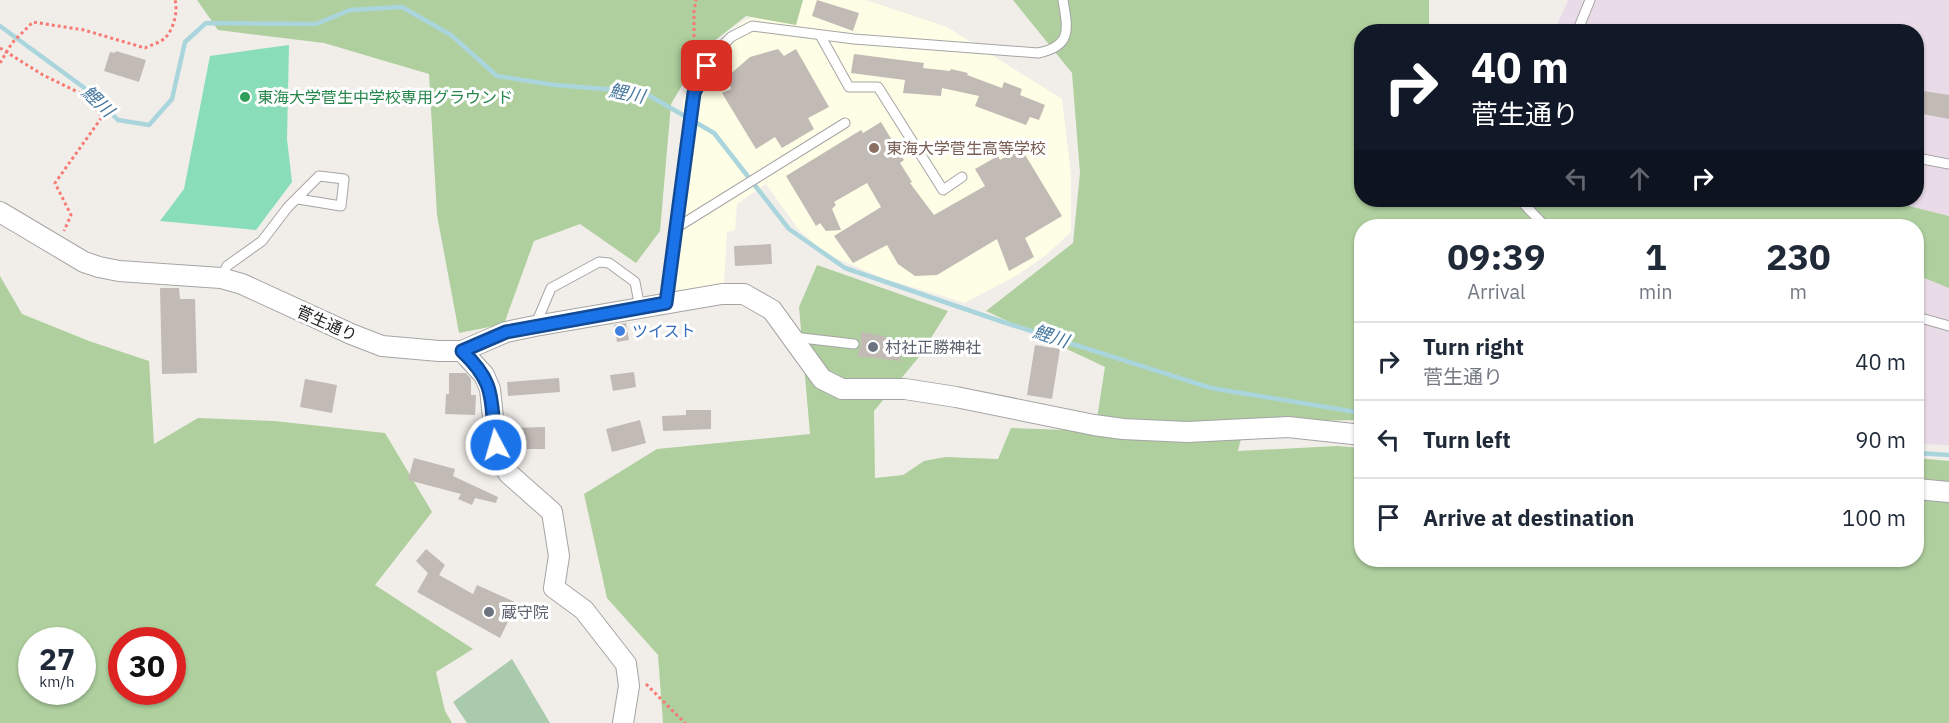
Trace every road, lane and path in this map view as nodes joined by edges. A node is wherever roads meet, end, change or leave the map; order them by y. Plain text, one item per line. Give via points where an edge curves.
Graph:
1 (175, 0) edge
2 (696, 0) edge
3 (1063, 0) edge
4 (1590, 0) edge
5 (1580, 24) edge
6 (820, 35) junction
7 (0, 48) edge
8 (6, 53) junction
9 (0, 63) edge
10 (694, 97) junction
11 (845, 123) dead end
12 (1924, 159) edge
13 (1949, 164) edge
14 (962, 177) dead end
15 (298, 200) junction
16 (1527, 207) edge
17 (0, 212) edge
18 (1538, 219) edge
19 (676, 228) junction
20 (57, 246) junction
21 (221, 278) junction
22 (666, 303) junction
23 (640, 308) junction
24 (1924, 319) edge
25 (535, 326) junction
26 (1949, 326) edge
27 (791, 337) junction
28 (854, 344) dead end
29 (462, 351) junction
30 (1354, 434) edge
31 (1924, 490) edge
32 (1949, 492) edge
33 (626, 664) junction
34 (623, 723) edge
35 (685, 723) edge

1 - 8 path via 173,25 166,38 145,48 84,30 33,22
2 - 10 path
3 - 6 lane via 1065,37 1055,49 1038,52
4 - 5 lane
6 - 10 lane via 752,26 731,37 718,50
6 - 14 lane via 849,87 878,87 942,190
7 - 8 path
8 - 9 path
8 - 20 path via 86,96 102,117 55,183 71,215
10 - 19 lane
11 - 19 lane
12 - 13 lane
15 - 15 lane via 319,176 344,179 341,206
15 - 21 lane via 261,241 227,266
16 - 18 lane
17 - 20 street, 菅生通り
19 - 22 lane
20 - 21 street, 菅生通り via 84,262 118,271
21 - 29 street, 菅生通り via 382,346
22 - 23 street, 菅生通り
22 - 27 street, 菅生通り via 744,294 772,310
23 - 25 street, 菅生通り
23 - 25 lane via 635,282 609,264 599,262 551,288
24 - 26 lane
25 - 29 street, 菅生通り via 506,332
27 - 28 lane
27 - 30 street, 菅生通り via 822,379 842,389 905,389 1123,429 1187,432 1288,427
29 - 33 street via 484,375 490,389 502,465 552,512 559,556 554,588 584,610
31 - 32 street
33 - 34 street via 629,686
33 - 35 path

